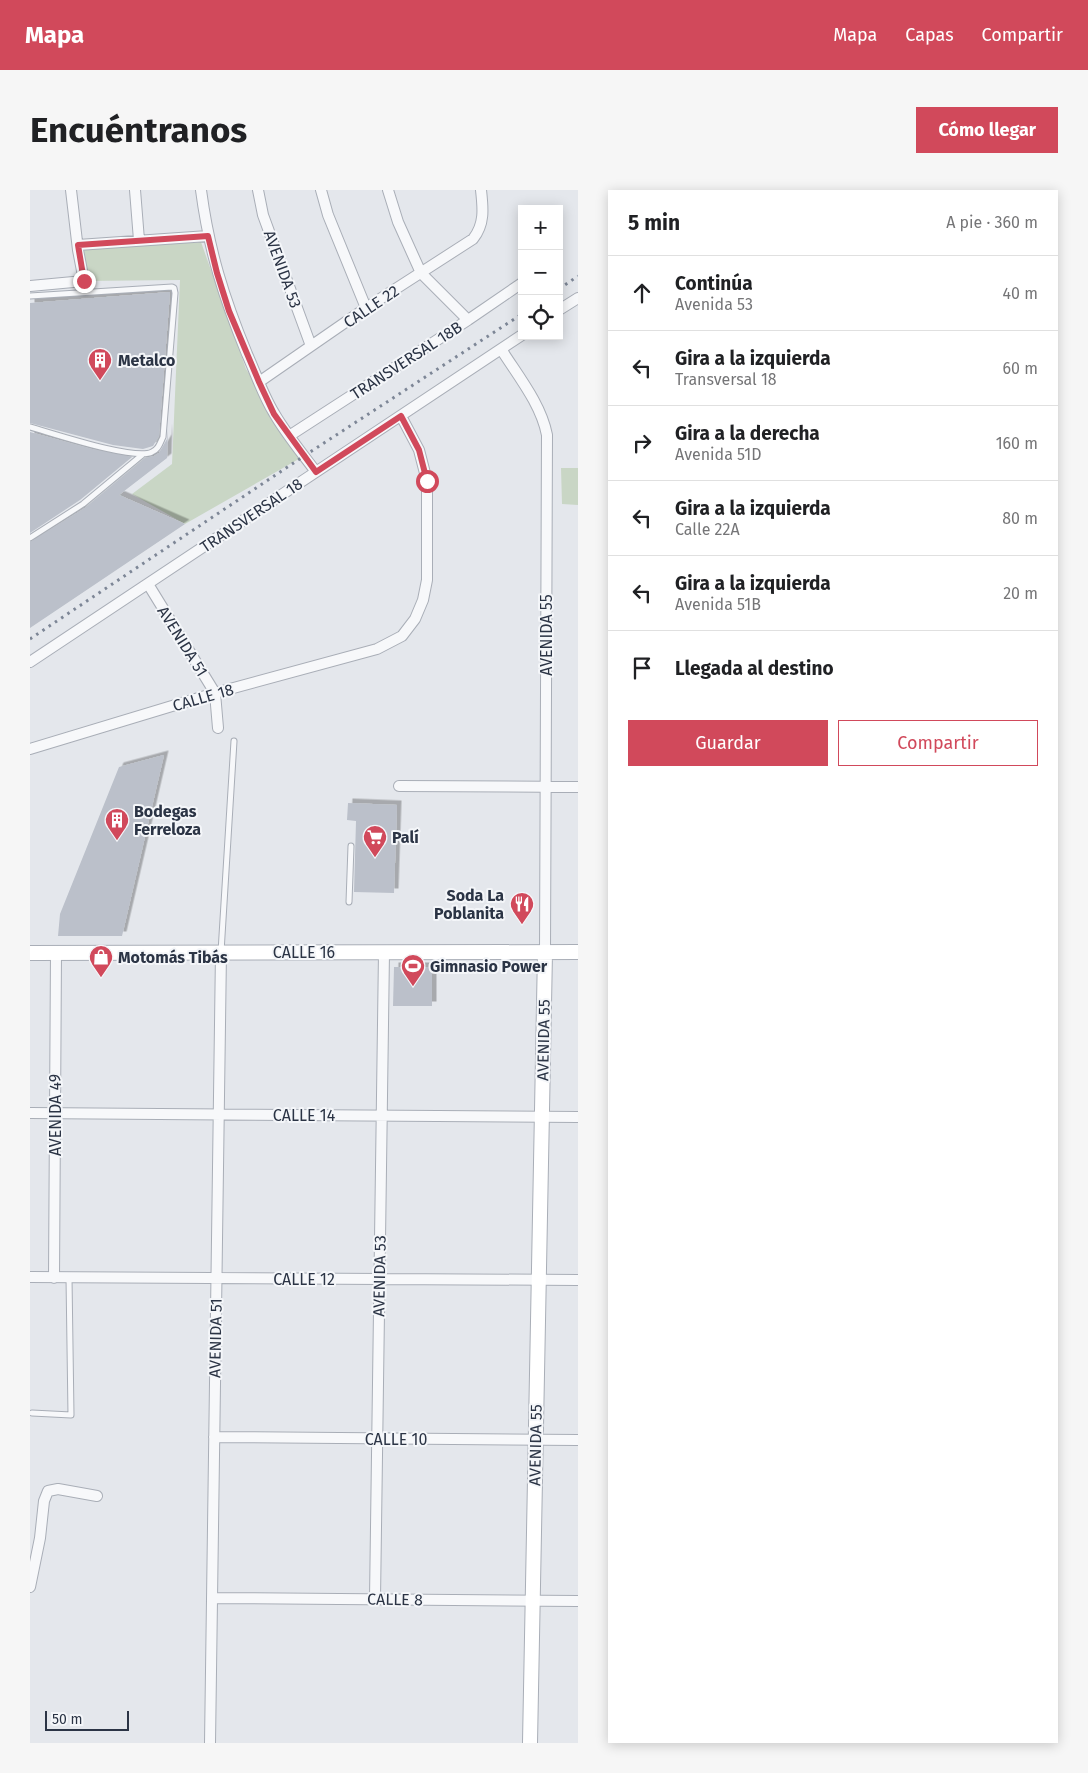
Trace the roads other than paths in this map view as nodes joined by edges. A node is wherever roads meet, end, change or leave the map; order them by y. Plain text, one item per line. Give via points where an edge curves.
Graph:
1 (72, 190) edge
2 (135, 190) edge
3 (201, 190) edge
4 (258, 190) edge
5 (321, 190) edge
6 (388, 190) edge
7 (480, 190) edge
8 (208, 236) junction
9 (139, 240) junction
10 (78, 245) junction
11 (421, 273) junction
12 (30, 286) edge
13 (518, 286) edge
14 (30, 296) edge
15 (578, 298) edge
16 (563, 307) edge
17 (366, 308) junction
18 (468, 320) junction
19 (518, 338) edge
20 (311, 346) junction
21 (501, 349) junction
22 (259, 382) junction
23 (401, 416) junction
24 (30, 426) edge
25 (288, 436) junction
26 (142, 455) junction
27 (316, 472) junction
28 (30, 538) edge
29 (148, 584) junction
30 (30, 662) edge
31 (215, 693) junction
32 (218, 728) dead end
33 (234, 741) dead end
34 (30, 748) edge
35 (399, 786) dead end
36 (545, 787) junction
37 (578, 787) edge
38 (350, 846) dead end
39 (349, 902) dead end
40 (221, 952) junction
41 (384, 952) junction
42 (545, 952) junction
43 (578, 952) edge
44 (30, 953) edge
45 (56, 953) junction
46 (30, 1113) edge
47 (55, 1113) junction
48 (218, 1114) junction
49 (382, 1115) junction
50 (542, 1116) junction
51 (578, 1117) edge
52 (30, 1277) edge
53 (54, 1278) junction
54 (69, 1278) junction
55 (216, 1278) junction
56 (380, 1279) junction
57 (538, 1280) junction
58 (578, 1280) edge
59 (32, 1413) dead end
60 (214, 1438) junction
61 (377, 1438) junction
62 (535, 1439) junction
63 (578, 1440) edge
64 (97, 1496) dead end
65 (30, 1587) edge
66 (212, 1598) junction
67 (375, 1599) junction
68 (532, 1601) junction
69 (578, 1601) edge
70 (210, 1743) edge
71 (530, 1743) edge

1 - 10 street
2 - 9 street
3 - 8 street
4 - 20 street, AVENIDA 53 via 263,215
5 - 17 street
6 - 11 street via 398,222
7 - 11 street, CALLE 22 via 483,215 473,239
8 - 9 street
8 - 22 street via 229,311
9 - 10 street
10 - 12 street via 84,281
11 - 17 street, CALLE 22
11 - 18 street
13 - 18 street, TRANSVERSAL 18B
14 - 26 lane via 174,288 163,436 158,449
15 - 16 street
17 - 20 street, CALLE 22
18 - 25 street, TRANSVERSAL 18B
19 - 21 street, TRANSVERSAL 18
20 - 22 street, CALLE 22
21 - 23 street, TRANSVERSAL 18
21 - 36 street, AVENIDA 55 via 538,410 547,435
22 - 25 street
23 - 27 street, TRANSVERSAL 18
23 - 31 street, CALLE 18 via 419,450 427,481 427,580 415,619 402,636 377,649
24 - 26 lane via 112,450
25 - 27 street
26 - 28 lane via 83,504
27 - 29 street, TRANSVERSAL 18
29 - 30 street, TRANSVERSAL 18
29 - 31 street, AVENIDA 51
31 - 32 street, AVENIDA 51
31 - 34 street, CALLE 18
33 - 40 lane, AVENIDA 51
35 - 36 street
36 - 37 street
36 - 42 street, AVENIDA 55
38 - 39 lane
40 - 41 street, CALLE 16
40 - 45 street, CALLE 16
40 - 48 street, AVENIDA 51
41 - 42 street, CALLE 16
41 - 49 street, AVENIDA 53
42 - 43 street, CALLE 16
42 - 50 street, AVENIDA 55
44 - 45 street, CALLE 16
45 - 47 street, AVENIDA 49
46 - 47 street, CALLE 14
47 - 48 street, CALLE 14
47 - 53 street, AVENIDA 49
48 - 49 street, CALLE 14
48 - 55 street, AVENIDA 51
49 - 50 street, CALLE 14
49 - 56 street, AVENIDA 53
50 - 51 street, CALLE 14
50 - 57 street, AVENIDA 55
52 - 53 street, CALLE 12
53 - 54 street, CALLE 12
54 - 55 street, CALLE 12
54 - 59 lane via 71,1415
55 - 56 street, CALLE 12
55 - 60 street, AVENIDA 51
56 - 57 street, CALLE 12
56 - 61 street, AVENIDA 53
57 - 58 street, CALLE 12
57 - 62 street, AVENIDA 55
60 - 61 street, CALLE 10
60 - 66 street, AVENIDA 51
61 - 62 street, CALLE 10
61 - 67 street, AVENIDA 53
62 - 63 street, CALLE 10
62 - 68 street, AVENIDA 55
64 - 65 street via 58,1489 48,1491
66 - 67 street, CALLE 8
66 - 70 street, AVENIDA 51
67 - 68 street, CALLE 8
68 - 69 street, CALLE 8
68 - 71 street, AVENIDA 55

